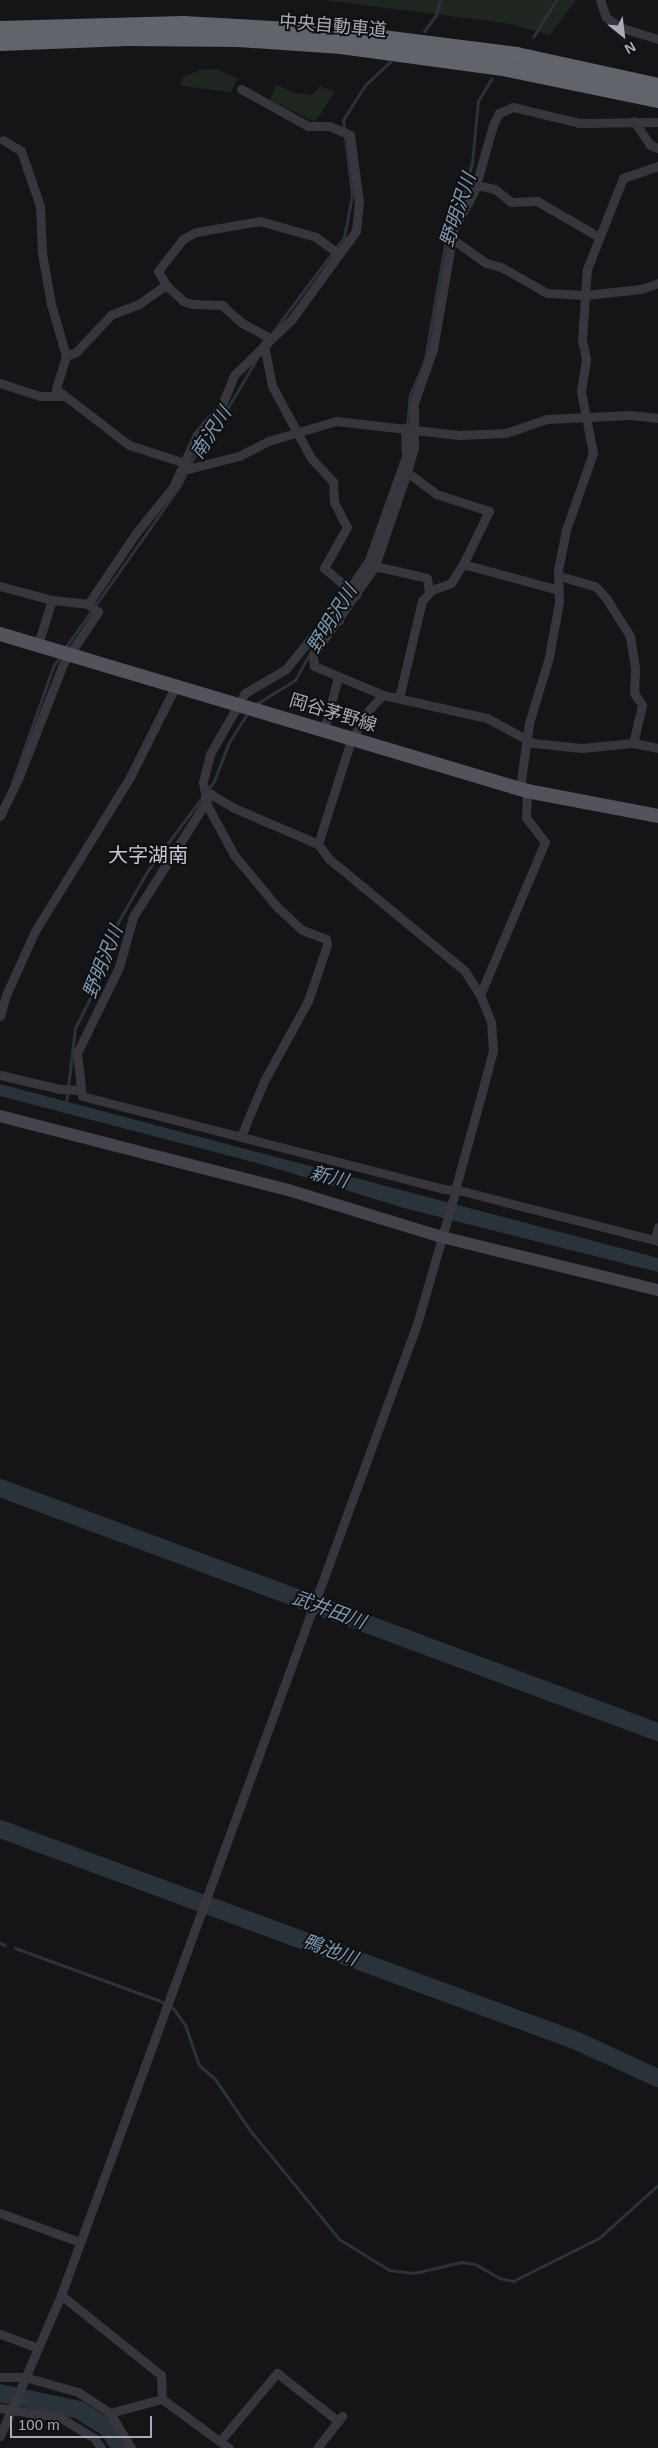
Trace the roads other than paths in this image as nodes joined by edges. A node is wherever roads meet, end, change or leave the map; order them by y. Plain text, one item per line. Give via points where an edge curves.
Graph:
1 (600, 0) edge
2 (0, 29) edge
3 (658, 39) edge
4 (0, 43) edge
5 (658, 86) edge
6 (241, 89) dead end
7 (658, 100) edge
8 (634, 121) junction
9 (658, 122) edge
10 (3, 140) dead end
11 (658, 148) edge
12 (658, 166) edge
13 (476, 185) junction
14 (599, 237) junction
15 (452, 238) junction
16 (339, 254) junction
17 (658, 283) edge
18 (166, 284) junction
19 (586, 295) junction
20 (266, 343) junction
21 (66, 356) junction
22 (0, 383) edge
23 (63, 396) junction
24 (584, 417) junction
25 (658, 418) edge
26 (405, 428) junction
27 (415, 431) junction
28 (298, 432) junction
29 (182, 467) junction
30 (407, 472) junction
31 (464, 564) junction
32 (375, 566) junction
33 (559, 576) junction
34 (0, 586) edge
35 (348, 588) junction
36 (559, 590) junction
37 (429, 593) junction
38 (356, 595) junction
39 (52, 600) junction
40 (88, 604) junction
41 (336, 617) junction
42 (0, 634) edge
43 (38, 644) junction
44 (68, 654) junction
45 (338, 677) junction
46 (176, 685) junction
47 (383, 695) junction
48 (398, 698) junction
49 (240, 705) junction
50 (324, 730) junction
51 (527, 738) junction
52 (353, 739) junction
53 (633, 744) junction
54 (658, 748) edge
55 (527, 792) junction
56 (207, 805) junction
57 (0, 816) edge
58 (658, 816) edge
59 (318, 844) junction
60 (480, 995) junction
61 (0, 1016) edge
62 (0, 1075) edge
63 (79, 1090) junction
64 (0, 1116) edge
65 (241, 1136) junction
66 (454, 1193) junction
67 (658, 1227) edge
68 (444, 1231) junction
69 (656, 1240) edge
70 (658, 1290) edge
71 (0, 2213) edge
72 (80, 2242) junction
73 (61, 2295) junction
74 (0, 2334) edge
75 (38, 2348) junction
76 (0, 2377) edge
77 (26, 2377) junction
78 (162, 2399) junction
79 (0, 2408) edge
80 (12, 2409) junction
81 (110, 2413) junction
82 (0, 2436) edge
83 (220, 2441) junction
84 (101, 2448) edge
85 (131, 2448) edge
86 (230, 2448) edge
87 (317, 2448) edge

1 - 3 street via 606,17 619,28
2 - 5 highway, 中央自動車道 via 183,24 343,33 517,55
4 - 7 highway, 中央自動車道 via 127,38 238,39 341,46 508,68
6 - 16 street via 308,126 329,126 350,135 359,202 356,231
8 - 9 street
8 - 11 street via 650,145
8 - 13 street via 579,123 513,107 500,113 493,125
10 - 21 street via 21,151 40,206 42,253 49,296
12 - 14 street via 624,178
13 - 14 street via 495,189 511,202 536,201
13 - 15 street
14 - 19 street via 587,269
15 - 19 street via 486,262 547,292
15 - 27 street via 433,349 414,403
16 - 18 street via 316,237 260,221 225,226 183,238 158,271
16 - 20 street via 292,319
17 - 19 street via 641,289
18 - 20 street via 192,304 222,305 242,323 266,336
18 - 21 street via 139,304 112,315 76,352
19 - 24 street via 582,340 586,359 581,391
20 - 28 street via 272,386
20 - 29 street via 234,375 222,405 197,435
21 - 23 street via 56,389
22 - 23 street via 40,396
23 - 29 street via 129,445
24 - 25 street
24 - 27 street via 547,419 506,433 459,436
24 - 33 street via 593,453 573,505
26 - 27 street
26 - 28 street via 336,421
26 - 35 street via 406,456 369,560
27 - 30 street
28 - 29 street via 268,441 239,456
28 - 35 street via 310,458 333,482 334,502 347,527 324,568
29 - 40 street via 173,487 136,533
30 - 31 street via 436,494 489,511
30 - 32 street
31 - 36 street
31 - 37 street via 451,583
32 - 37 street via 428,578
32 - 38 street
33 - 36 street
33 - 53 street via 595,586 630,636 635,669 634,693 642,704
34 - 39 street
35 - 38 street
35 - 41 street
36 - 51 street via 549,656
37 - 48 street via 422,601
38 - 41 street
39 - 40 street
39 - 43 street
40 - 44 street via 98,612
41 - 45 street via 313,655 314,666
41 - 49 street via 286,669 244,693
42 - 43 main road, 岡谷茅野線
43 - 44 main road, 岡谷茅野線
44 - 46 main road, 岡谷茅野線
44 - 57 street
45 - 47 street
45 - 50 street
46 - 49 main road, 岡谷茅野線
46 - 61 street via 129,779 35,931
47 - 48 street
47 - 52 street via 365,714
48 - 51 street via 488,718
49 - 50 main road, 岡谷茅野線
49 - 56 street via 210,754 203,782
50 - 52 main road, 岡谷茅野線
51 - 53 street via 532,743 582,748
51 - 55 street via 521,783
52 - 55 main road, 岡谷茅野線
52 - 59 street
53 - 54 street
55 - 58 main road, 岡谷茅野線
55 - 60 street via 526,818 545,842
56 - 59 street via 211,794 234,808
56 - 63 street via 169,857 133,917 119,967 77,1053
56 - 65 street via 234,855 278,908 302,930 326,939 327,945 308,1001 264,1081
59 - 60 street via 329,859 465,971
60 - 66 street via 491,1022 493,1050
62 - 63 street via 60,1089
63 - 65 street via 82,1096
64 - 68 street
65 - 66 street
66 - 68 street
66 - 69 street
67 - 69 street
68 - 70 street
68 - 72 street via 417,1324
71 - 72 street
72 - 73 street
73 - 75 street
73 - 78 street via 161,2375
74 - 75 street
75 - 77 street
76 - 77 street
77 - 80 street
77 - 81 street via 78,2392
78 - 81 street
78 - 83 street
79 - 80 street
80 - 82 street
80 - 84 street via 60,2418 94,2438
81 - 85 street
83 - 86 street
83 - 87 street via 278,2373 340,2418

